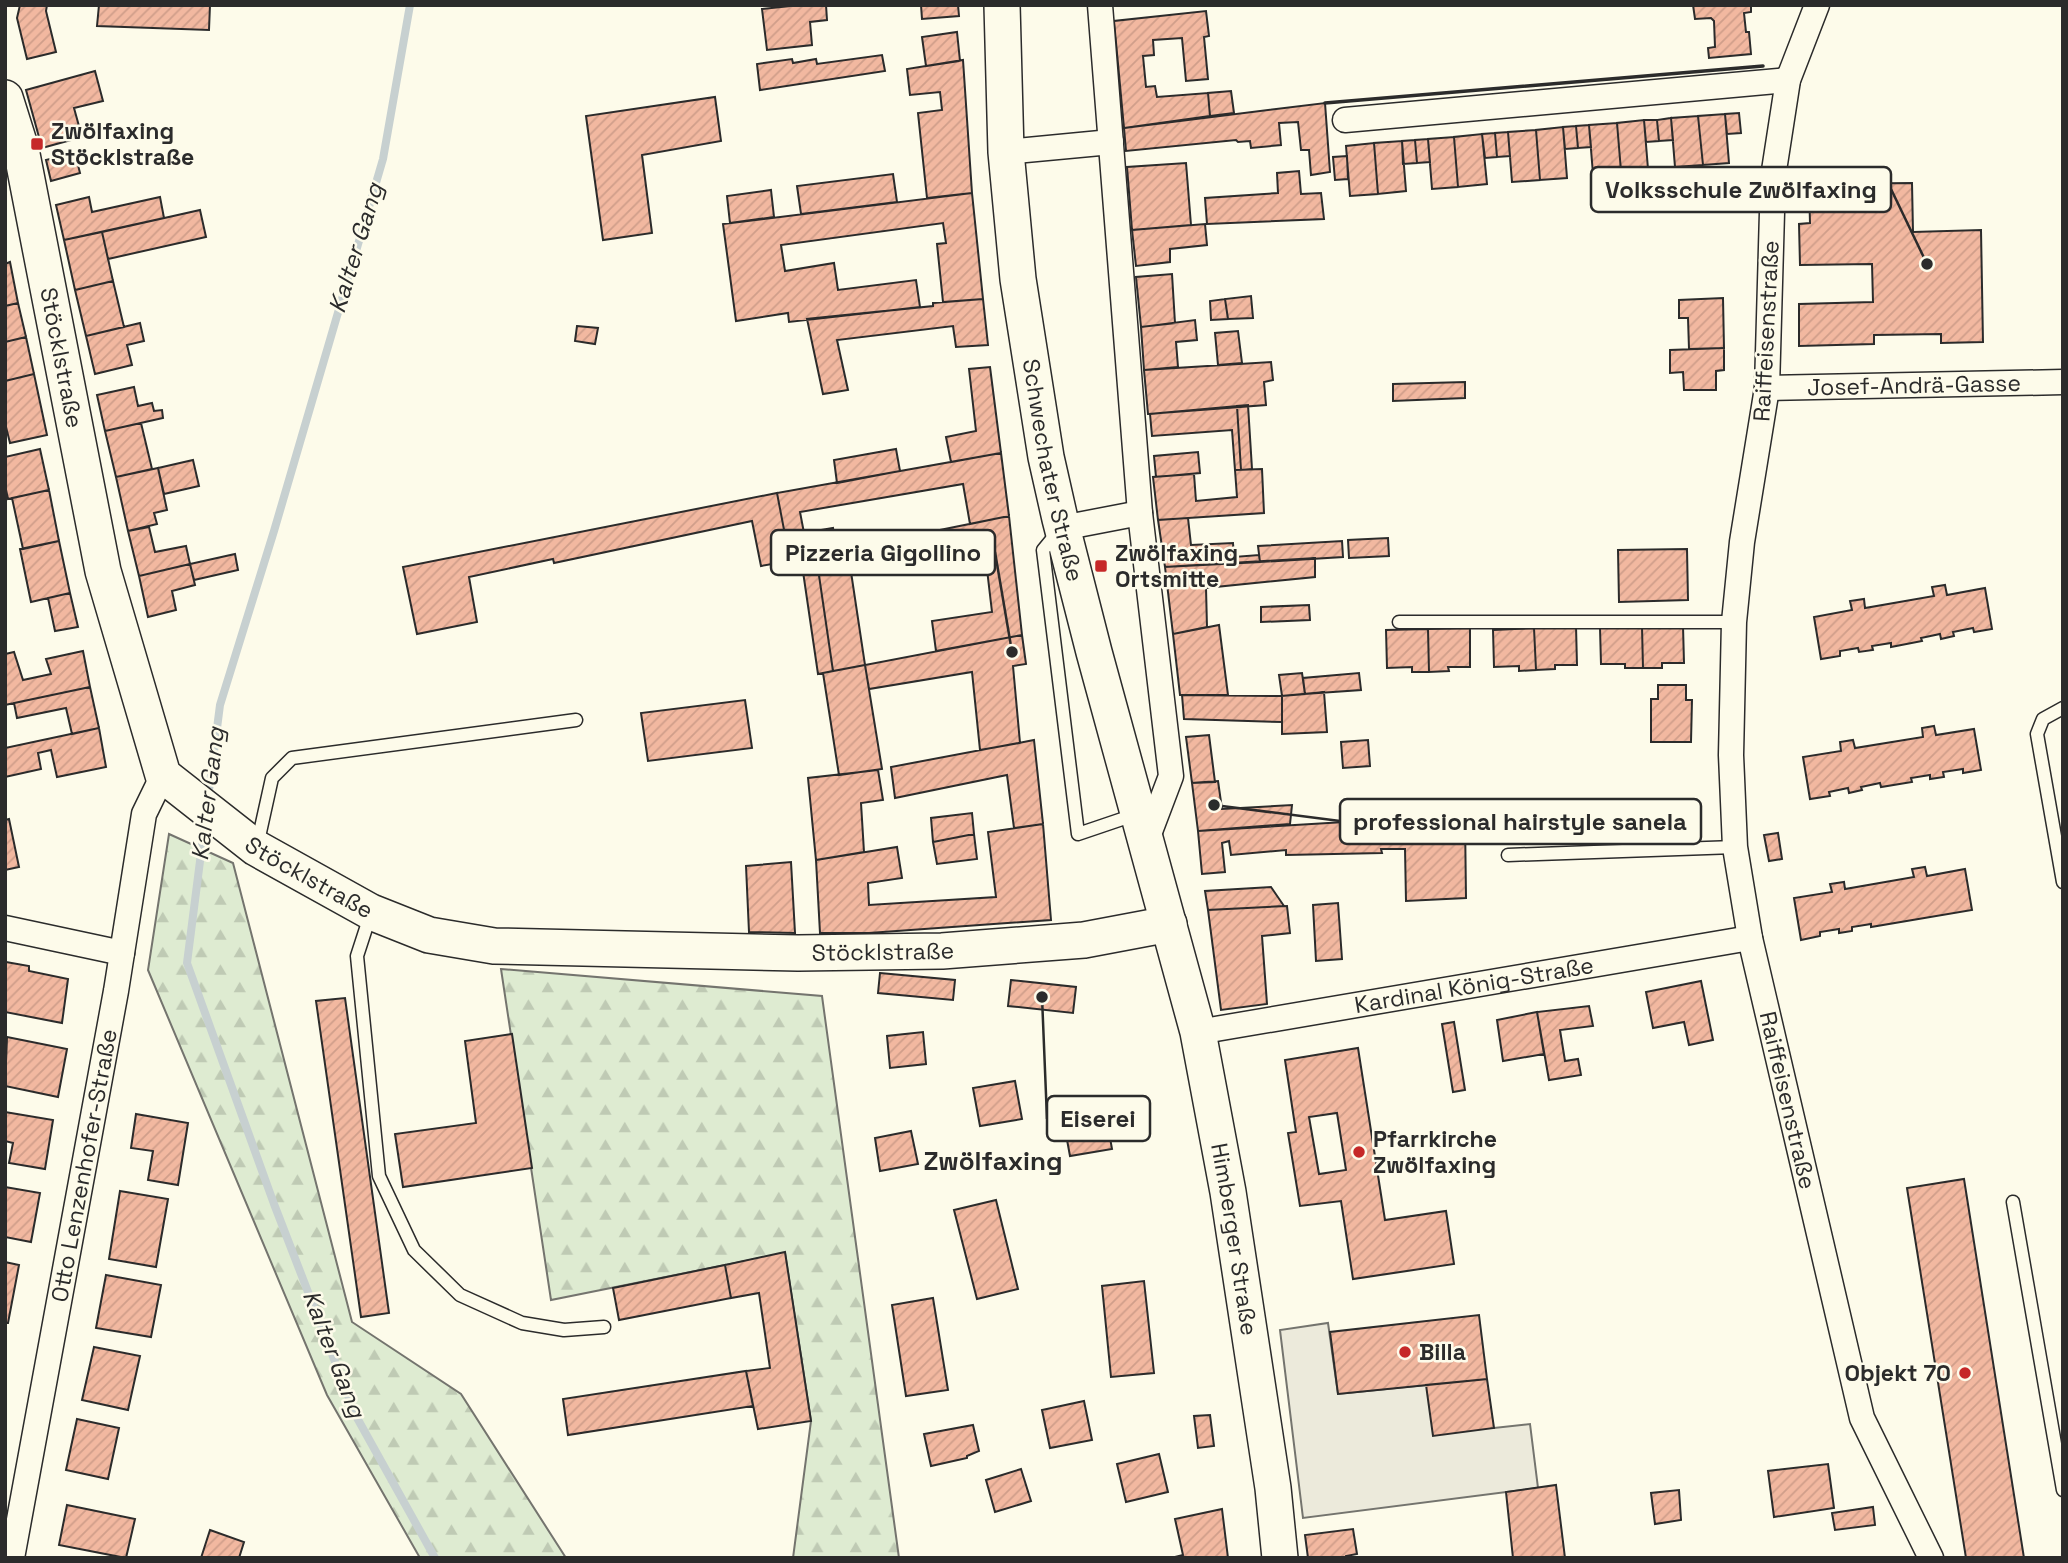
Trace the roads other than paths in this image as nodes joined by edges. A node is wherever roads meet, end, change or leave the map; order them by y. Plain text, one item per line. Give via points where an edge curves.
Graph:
1 (1002, 5) edge
2 (1100, 5) edge
3 (1816, 5) edge
4 (1788, 80) junction
5 (5, 98) edge
6 (1345, 120) dead end
7 (1111, 142) junction
8 (1006, 152) junction
9 (2063, 382) edge
10 (1767, 388) junction
11 (1140, 513) junction
12 (1062, 528) junction
13 (1399, 622) dead end
14 (1734, 622) junction
15 (2063, 708) edge
16 (576, 720) dead end
17 (163, 775) junction
18 (1142, 828) junction
19 (1735, 847) junction
20 (256, 848) junction
21 (1508, 855) dead end
22 (2063, 882) edge
23 (371, 912) junction
24 (1169, 924) junction
25 (5, 928) edge
26 (1750, 938) junction
27 (122, 954) junction
28 (1198, 1032) junction
29 (2013, 1202) dead end
30 (604, 1327) dead end
31 (2063, 1402) edge
32 (2048, 1405) junction
33 (2063, 1489) edge
34 (12, 1558) edge
35 (1280, 1558) edge
36 (1931, 1558) edge

1 - 8 street, Schwechater Straße
2 - 7 street
3 - 4 street, Raiffeisenstraße
4 - 6 street
4 - 10 street, Raiffeisenstraße via 1773,177
5 - 17 street, Stöcklstraße via 21,149 103,571
7 - 8 street
7 - 11 street
8 - 12 street, Schwechater Straße via 1018,279
9 - 10 street, Josef-Andrä-Gasse
10 - 14 street, Raiffeisenstraße
11 - 12 street
11 - 18 street via 1171,776
12 - 18 street, Schwechater Straße
12 - 18 lane via 1043,550 1078,834
13 - 14 lane
14 - 19 street, Raiffeisenstraße via 1731,755
15 - 22 lane via 2043,719 2037,734
16 - 20 lane via 292,758 272,778
17 - 20 street, Stöcklstraße
17 - 27 street, Otto Lenzenhofer-Straße via 144,814
18 - 24 street, Schwechater Straße
19 - 21 lane
19 - 26 street, Raiffeisenstraße
20 - 23 street, Stöcklstraße
23 - 24 street, Stöcklstraße via 429,935 494,946 798,953 1013,948
23 - 30 lane via 357,956 379,1176 414,1250 460,1295 522,1323 564,1330
24 - 28 street, Himberger Straße
25 - 27 street
26 - 28 street, Kardinal König-Straße
26 - 36 street, Raiffeisenstraße via 1862,1418
27 - 34 street, Otto Lenzenhofer-Straße
28 - 35 street, Himberger Straße via 1232,1219
29 - 32 lane
31 - 32 lane
32 - 33 lane

